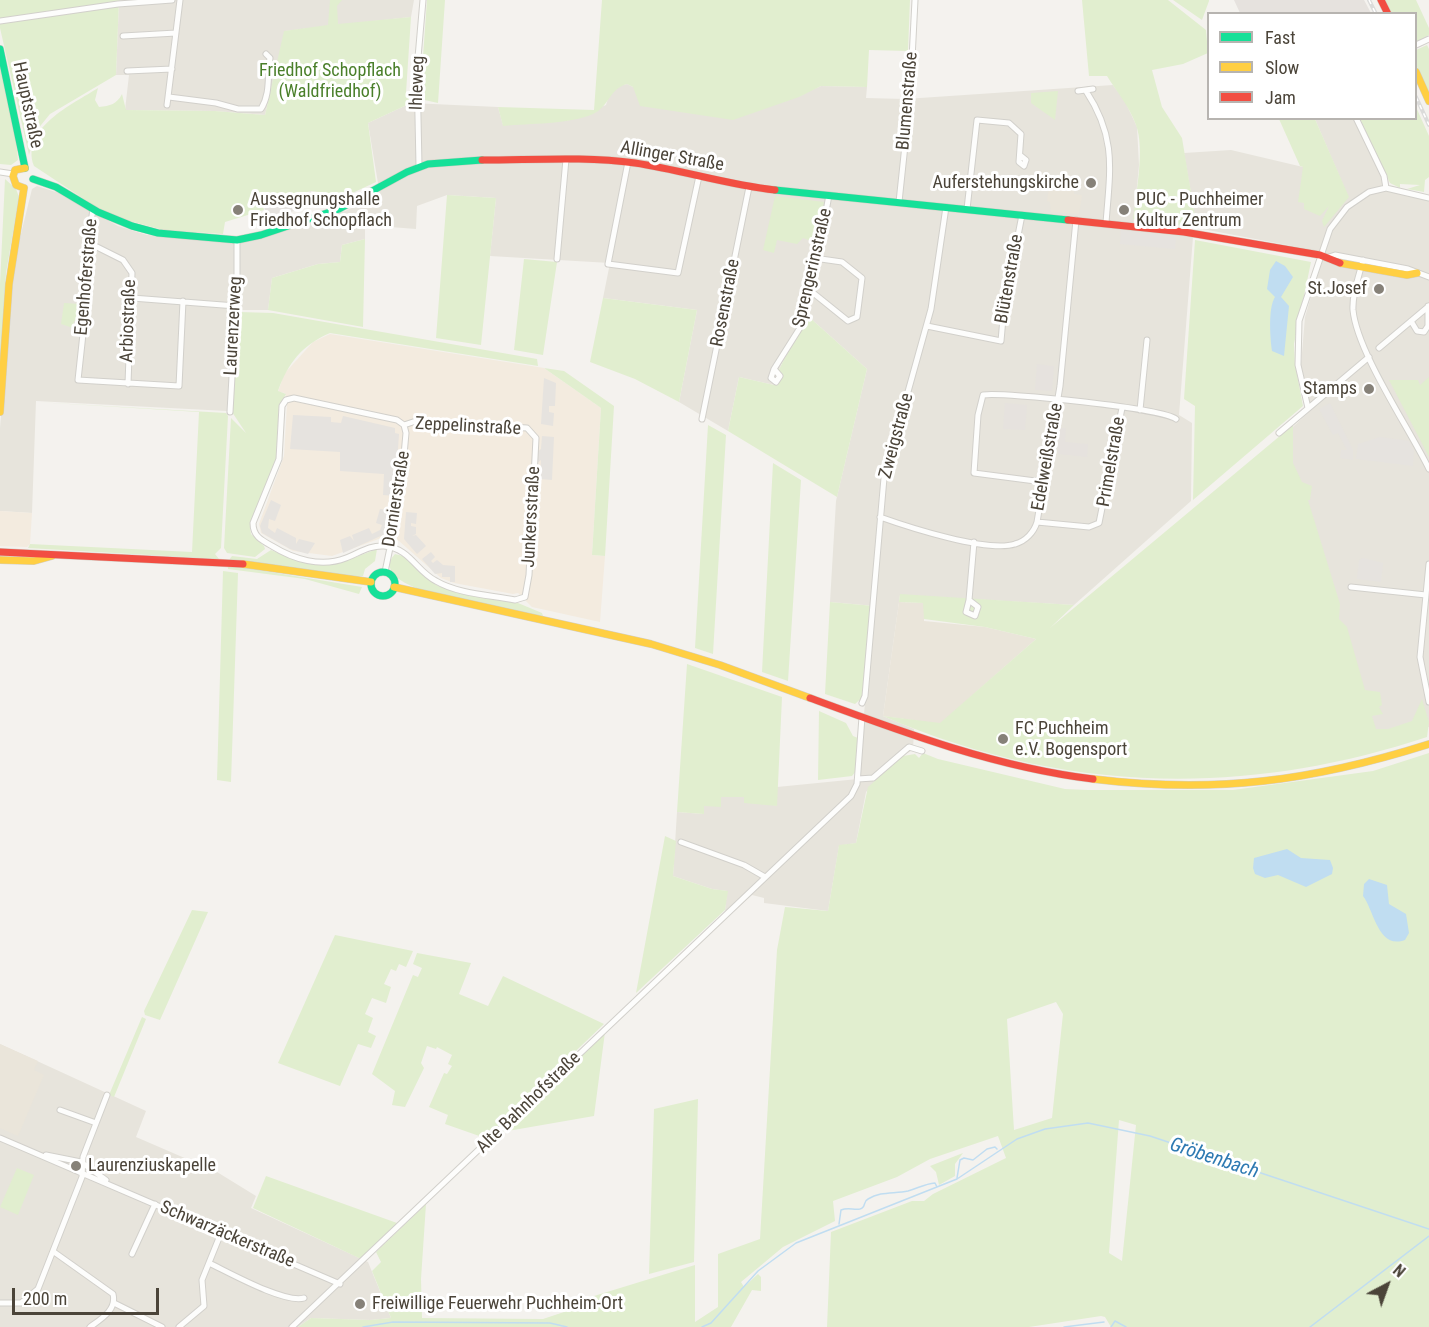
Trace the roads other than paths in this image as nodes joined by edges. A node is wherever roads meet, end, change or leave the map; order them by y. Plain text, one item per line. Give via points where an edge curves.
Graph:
1 (172, 0) edge
2 (180, 0) edge
3 (423, 0) edge
4 (915, 0) edge
5 (0, 21) edge
6 (176, 33) junction
7 (123, 36) dead end
8 (0, 49) edge
9 (266, 54) dead end
10 (172, 69) junction
11 (127, 71) dead end
12 (1417, 74) edge
13 (1093, 89) dead end
14 (1078, 91) dead end
15 (1086, 91) junction
16 (169, 97) junction
17 (1429, 101) edge
18 (167, 105) dead end
19 (1357, 120) edge
20 (1021, 156) dead end
21 (566, 158) junction
22 (628, 162) junction
23 (418, 166) junction
24 (25, 168) junction
25 (0, 172) edge
26 (13, 174) junction
27 (699, 176) junction
28 (33, 178) junction
29 (749, 187) junction
30 (24, 188) junction
31 (1386, 188) junction
32 (829, 195) junction
33 (1429, 198) edge
34 (899, 202) junction
35 (946, 207) junction
36 (93, 209) junction
37 (967, 209) junction
38 (1022, 215) junction
39 (1076, 220) junction
40 (1106, 223) junction
41 (237, 240) junction
42 (91, 244) junction
43 (1320, 255) junction
44 (814, 258) junction
45 (557, 259) dead end
46 (1362, 263) junction
47 (1417, 273) joint
48 (1429, 277) edge
49 (807, 291) junction
50 (132, 298) junction
51 (183, 302) junction
52 (236, 306) junction
53 (1429, 306) edge
54 (1411, 321) junction
55 (927, 326) junction
56 (1147, 340) dead end
57 (1379, 348) dead end
58 (1369, 357) junction
59 (774, 369) dead end
60 (128, 384) junction
61 (1058, 400) junction
62 (1122, 408) junction
63 (1308, 408) junction
64 (1140, 410) junction
65 (0, 412) edge
66 (230, 412) dead end
67 (702, 419) dead end
68 (1176, 419) dead end
69 (404, 425) junction
70 (532, 431) joint
71 (1279, 434) dead end
72 (1429, 469) edge
73 (1043, 482) junction
74 (880, 517) junction
75 (1037, 522) junction
76 (974, 542) junction
77 (390, 547) junction
78 (0, 552) edge
79 (57, 554) junction
80 (0, 560) edge
81 (1429, 564) edge
82 (385, 572) junction
83 (371, 582) junction
84 (394, 587) junction
85 (1351, 587) dead end
86 (1426, 595) junction
87 (969, 600) dead end
88 (1429, 702) edge
89 (862, 703) dead end
90 (862, 717) junction
91 (1429, 744) edge
92 (922, 751) dead end
93 (858, 779) junction
94 (681, 842) dead end
95 (765, 877) junction
96 (107, 1095) dead end
97 (60, 1110) dead end
98 (96, 1122) junction
99 (0, 1138) edge
100 (81, 1162) junction
101 (68, 1163) junction
102 (81, 1172) junction
103 (114, 1186) junction
104 (155, 1204) junction
105 (222, 1233) junction
106 (54, 1252) junction
107 (132, 1254) dead end
108 (209, 1263) junction
109 (340, 1284) junction
110 (304, 1298) dead end
111 (0, 1303) edge
112 (114, 1303) junction
113 (90, 1327) edge
114 (162, 1327) edge
115 (179, 1327) edge
116 (292, 1327) edge

1 - 5 street
2 - 6 street
3 - 23 street, Ihleweg via 417,69
4 - 34 street, Blumenstraße
6 - 7 street
6 - 10 street
8 - 24 street, Hauptstraße
9 - 16 street via 270,58 270,81 261,109
10 - 11 street
10 - 16 street
12 - 17 street
13 - 15 street
14 - 15 street
15 - 40 street via 1108,138 1111,168
16 - 18 street
19 - 31 street
20 - 37 street via 1021,134 1011,124 977,120
21 - 22 street, Allinger Straße
21 - 23 street, Allinger Straße via 457,160
21 - 45 street
22 - 27 street, Allinger Straße
22 - 27 street via 608,264 678,273
23 - 41 street, Allinger Straße via 339,209
24 - 26 street via 18,168
24 - 28 street
25 - 26 street
26 - 30 street via 16,185
27 - 29 street, Allinger Straße
28 - 30 street
28 - 36 street, Allinger Straße
29 - 32 street, Allinger Straße
29 - 67 street, Rosenstraße
30 - 65 street via 9,284
31 - 33 street
31 - 43 street via 1360,197 1341,213 1330,228
32 - 34 street, Allinger Straße
32 - 44 street, Sprengerinstraße
34 - 35 street, Allinger Straße
35 - 37 street, Allinger Straße
35 - 55 street, Zweigstraße
36 - 41 street, Allinger Straße via 147,231
36 - 42 street, Egenhoferstraße
37 - 38 street, Allinger Straße
38 - 39 street, Allinger Straße
38 - 55 street, Blütenstraße via 1001,341
39 - 40 street, Allinger Straße
39 - 61 street, Edelweißstraße
40 - 43 street, Allinger Straße
41 - 52 street, Laurenzerweg
42 - 50 street, Arbiostraße via 127,263 132,273
42 - 60 street, Egenhoferstraße via 78,380
43 - 46 street, Allinger Straße via 1334,262
43 - 63 street via 1299,321 1297,345
44 - 49 street, Sprengerinstraße
44 - 49 street via 842,262 862,278 857,318 848,321
46 - 47 street, Allinger Straße via 1407,275
46 - 58 street via 1353,312
47 - 48 street, Allinger Straße
49 - 59 street, Sprengerinstraße via 801,329
50 - 51 street
50 - 60 street, Arbiostraße
51 - 52 street
51 - 60 street via 179,386
52 - 66 street, Laurenzerweg
53 - 54 street
53 - 54 street via 1424,332 1417,331
54 - 57 street
55 - 74 street, Zweigstraße via 885,470
56 - 64 street
58 - 63 street
58 - 72 street
61 - 62 street
61 - 73 street, Edelweißstraße
61 - 73 street via 987,395 980,400 974,473
62 - 64 street
62 - 75 street, Primelstraße via 1099,523 1089,527
63 - 71 street
64 - 68 street via 1169,414
69 - 70 street, Zeppelinstraße via 416,421
69 - 77 street, Dornierstraße via 402,485
69 - 77 street via 397,420 294,398 286,400 281,409 279,459 254,523 258,537 287,554 310,561 335,562 372,546
70 - 77 street, Junkersstraße via 536,438 529,575 527,592 519,600 435,581 410,557
73 - 75 street, Edelweißstraße
74 - 76 street, Edelweißstraße via 931,534
74 - 89 street, Zweigstraße
75 - 76 street, Edelweißstraße via 1029,536 1016,544
76 - 87 street
77 - 82 street, Dornierstraße
78 - 79 street
79 - 80 street via 34,561
79 - 83 street via 227,562
81 - 86 street
82 - 83 street via 376,574
82 - 84 street via 393,578
83 - 84 street via 378,595 390,594
84 - 90 street via 644,642
85 - 86 street
86 - 88 street via 1420,664
90 - 91 street via 1017,766 1066,776 1144,784 1247,784 1303,777 1365,764
90 - 93 street
92 - 93 street via 909,747 873,778
93 - 95 street, Alte Bahnhofstraße via 851,796
94 - 95 street
95 - 109 street, Alte Bahnhofstraße
96 - 98 street
97 - 98 street
98 - 100 street
99 - 101 street
100 - 101 street
100 - 102 street
100 - 103 street, Schwarzäckerstraße
101 - 102 street, Schwarzäckerstraße
102 - 103 street, Schwarzäckerstraße
102 - 106 street
103 - 104 street, Schwarzäckerstraße
104 - 105 street, Schwarzäckerstraße
104 - 107 street
105 - 108 street
105 - 109 street, Schwarzäckerstraße
106 - 111 street via 32,1297 17,1304
106 - 112 street via 111,1291
108 - 110 street via 270,1291 297,1300
108 - 115 street via 202,1280 204,1306
109 - 116 street, Alte Bahnhofstraße
112 - 113 street
112 - 114 street

